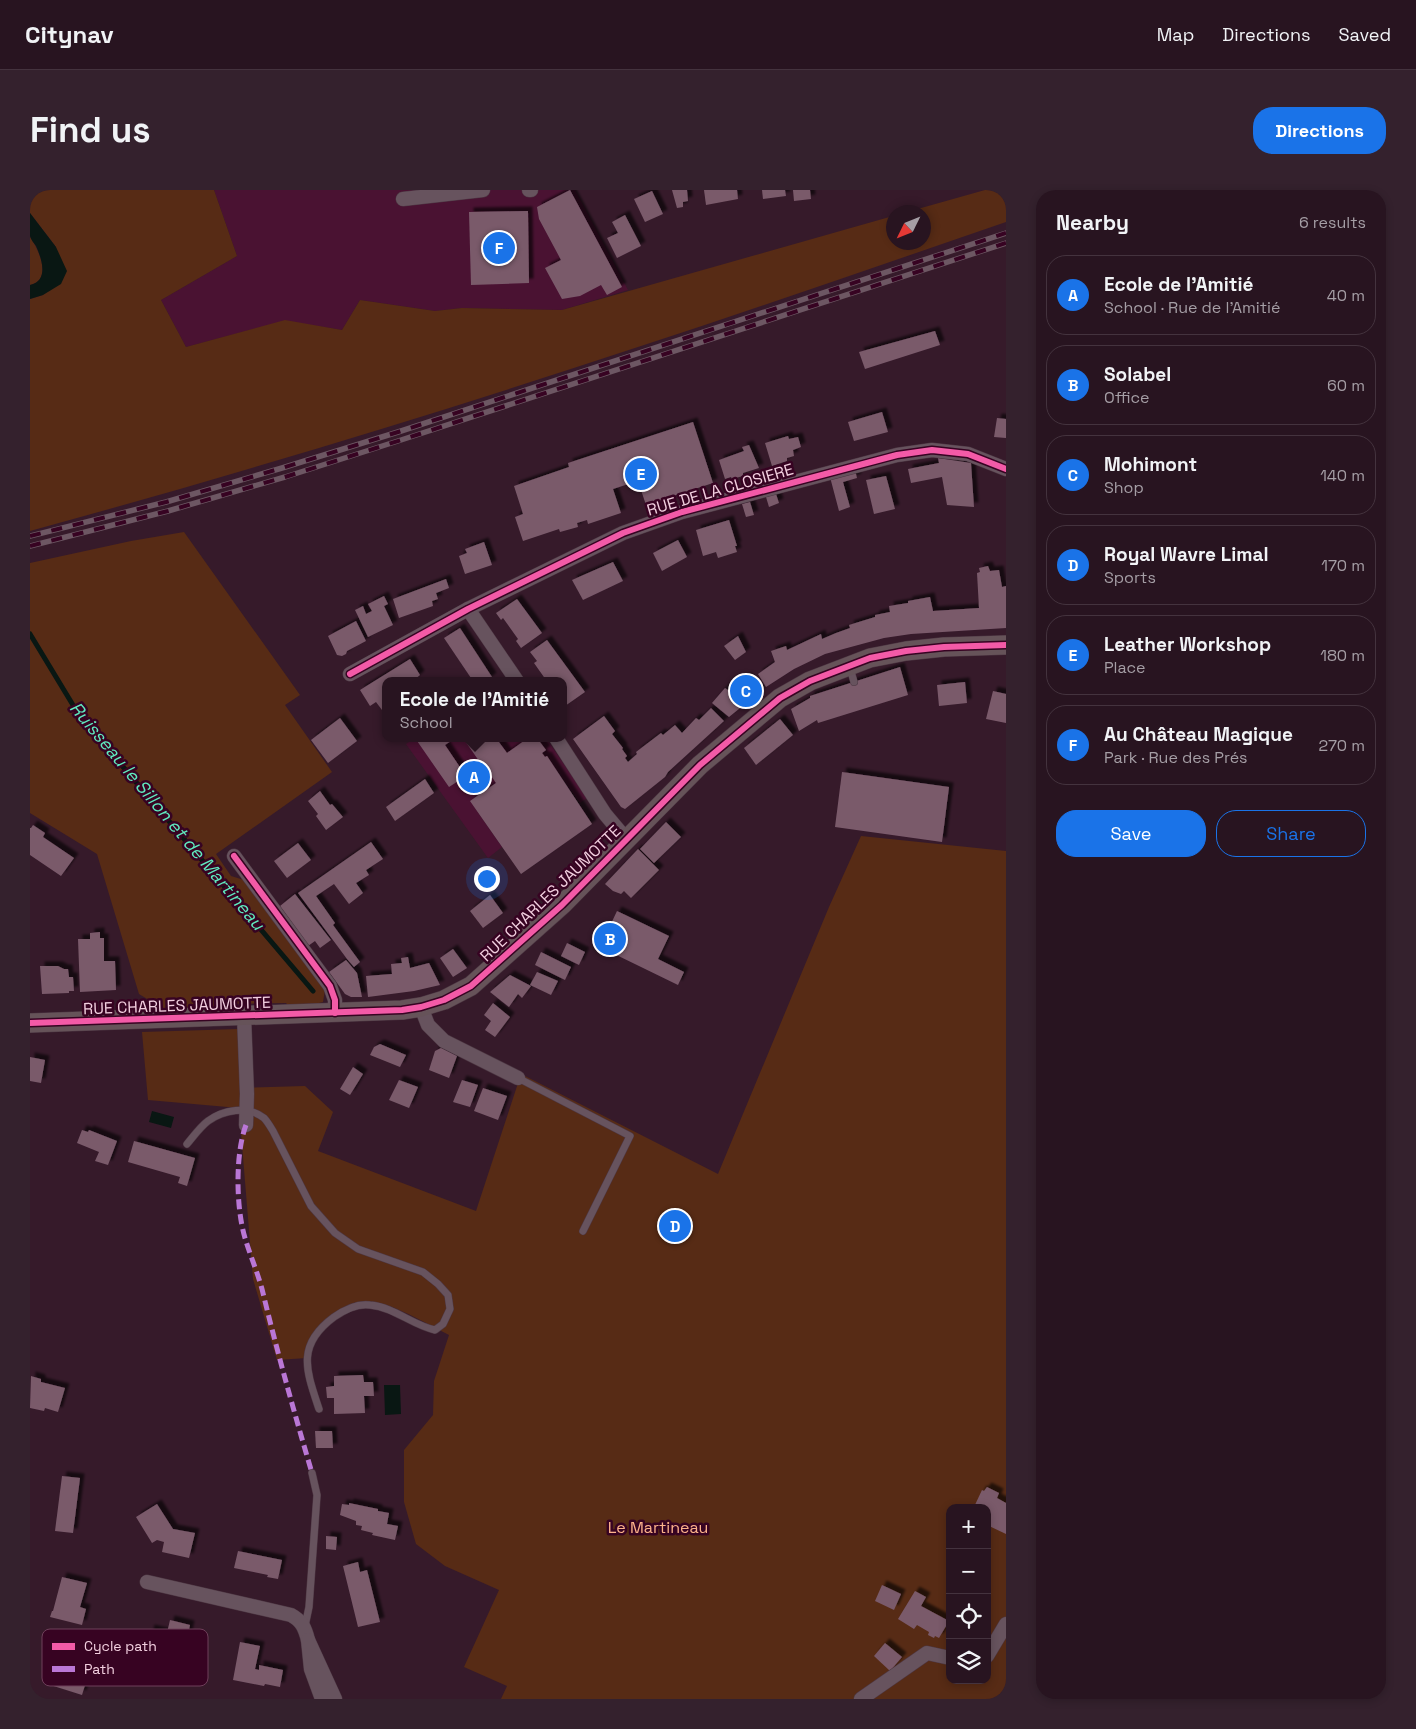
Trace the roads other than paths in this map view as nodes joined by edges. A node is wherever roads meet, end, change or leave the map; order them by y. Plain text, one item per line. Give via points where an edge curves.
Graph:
1 (483, 190) edge
2 (403, 199) dead end
3 (1006, 469) edge
4 (468, 608) junction
5 (1006, 645) edge
6 (350, 674) dead end
7 (514, 677) edge
8 (559, 742) edge
9 (626, 839) junction
10 (234, 856) dead end
11 (421, 1007) junction
12 (335, 1013) junction
13 (244, 1016) junction
14 (30, 1023) edge
15 (518, 1078) joint
16 (246, 1118) junction
17 (187, 1144) dead end
18 (582, 1230) dead end
19 (319, 1409) dead end
20 (312, 1473) dead end
21 (147, 1582) dead end
22 (1006, 1624) edge
23 (306, 1633) junction
24 (991, 1649) edge
25 (946, 1657) edge
26 (322, 1699) edge
27 (335, 1699) edge
28 (861, 1699) edge

1 - 2 street
3 - 4 street, RUE DE LA CLOSIERE via 968,454 932,450 897,455 682,512 623,533
4 - 6 street, RUE DE LA CLOSIERE
4 - 7 street
5 - 9 main road, RUE CHARLES JAUMOTTE via 906,651 870,658 852,674 810,681 773,703 700,765
8 - 9 street via 605,814
9 - 11 main road, RUE CHARLES JAUMOTTE via 550,916 471,986
10 - 12 street via 330,986
11 - 12 main road, RUE CHARLES JAUMOTTE
11 - 15 street via 428,1024 444,1040
12 - 13 main road, RUE CHARLES JAUMOTTE
13 - 14 main road, RUE CHARLES JAUMOTTE
13 - 16 street
15 - 18 lane via 630,1136
16 - 17 lane via 235,1110 222,1113 207,1122
16 - 19 lane via 258,1114 266,1119 311,1206 336,1233 358,1249 422,1272 448,1296 450,1309 444,1324 435,1330 369,1304 346,1308 324,1324 308,1348 307,1376
20 - 23 lane via 317,1495
21 - 23 street via 290,1615 298,1619
22 - 24 street
23 - 26 street via 311,1669
23 - 27 street
25 - 28 street via 927,1653

